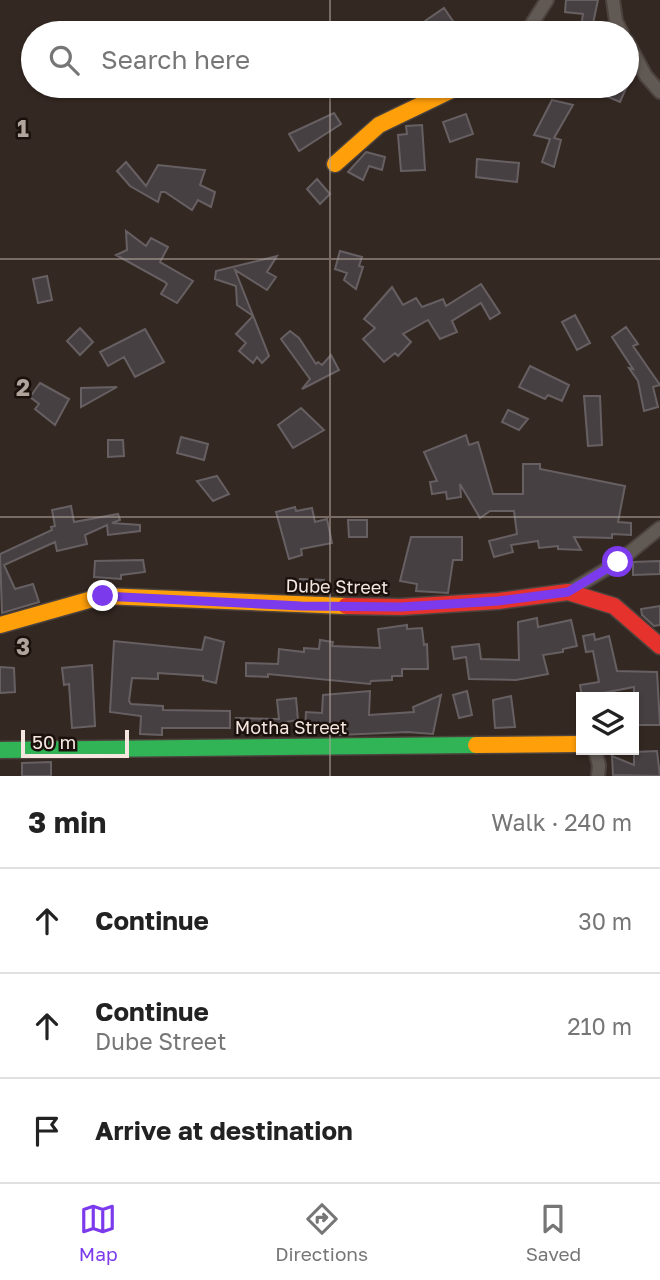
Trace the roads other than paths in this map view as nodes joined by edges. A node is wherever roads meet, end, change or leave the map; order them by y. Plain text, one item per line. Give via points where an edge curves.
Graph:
1 (547, 0) edge
2 (613, 0) edge
3 (534, 21) edge
4 (616, 21) edge
5 (639, 63) edge
6 (660, 92) edge
7 (435, 98) edge
8 (335, 164) dead end
9 (660, 528) edge
10 (568, 592) junction
11 (0, 625) edge
12 (660, 646) edge
13 (576, 744) edge
14 (0, 750) edge
15 (596, 755) edge
16 (598, 776) edge

1 - 3 street
2 - 4 street
5 - 6 street
7 - 8 street via 379,125
9 - 10 street via 618,562
10 - 11 street, Dube Street via 401,607 103,596
10 - 12 street, Dube Street via 614,606
13 - 14 street, Motha Street
15 - 16 street

